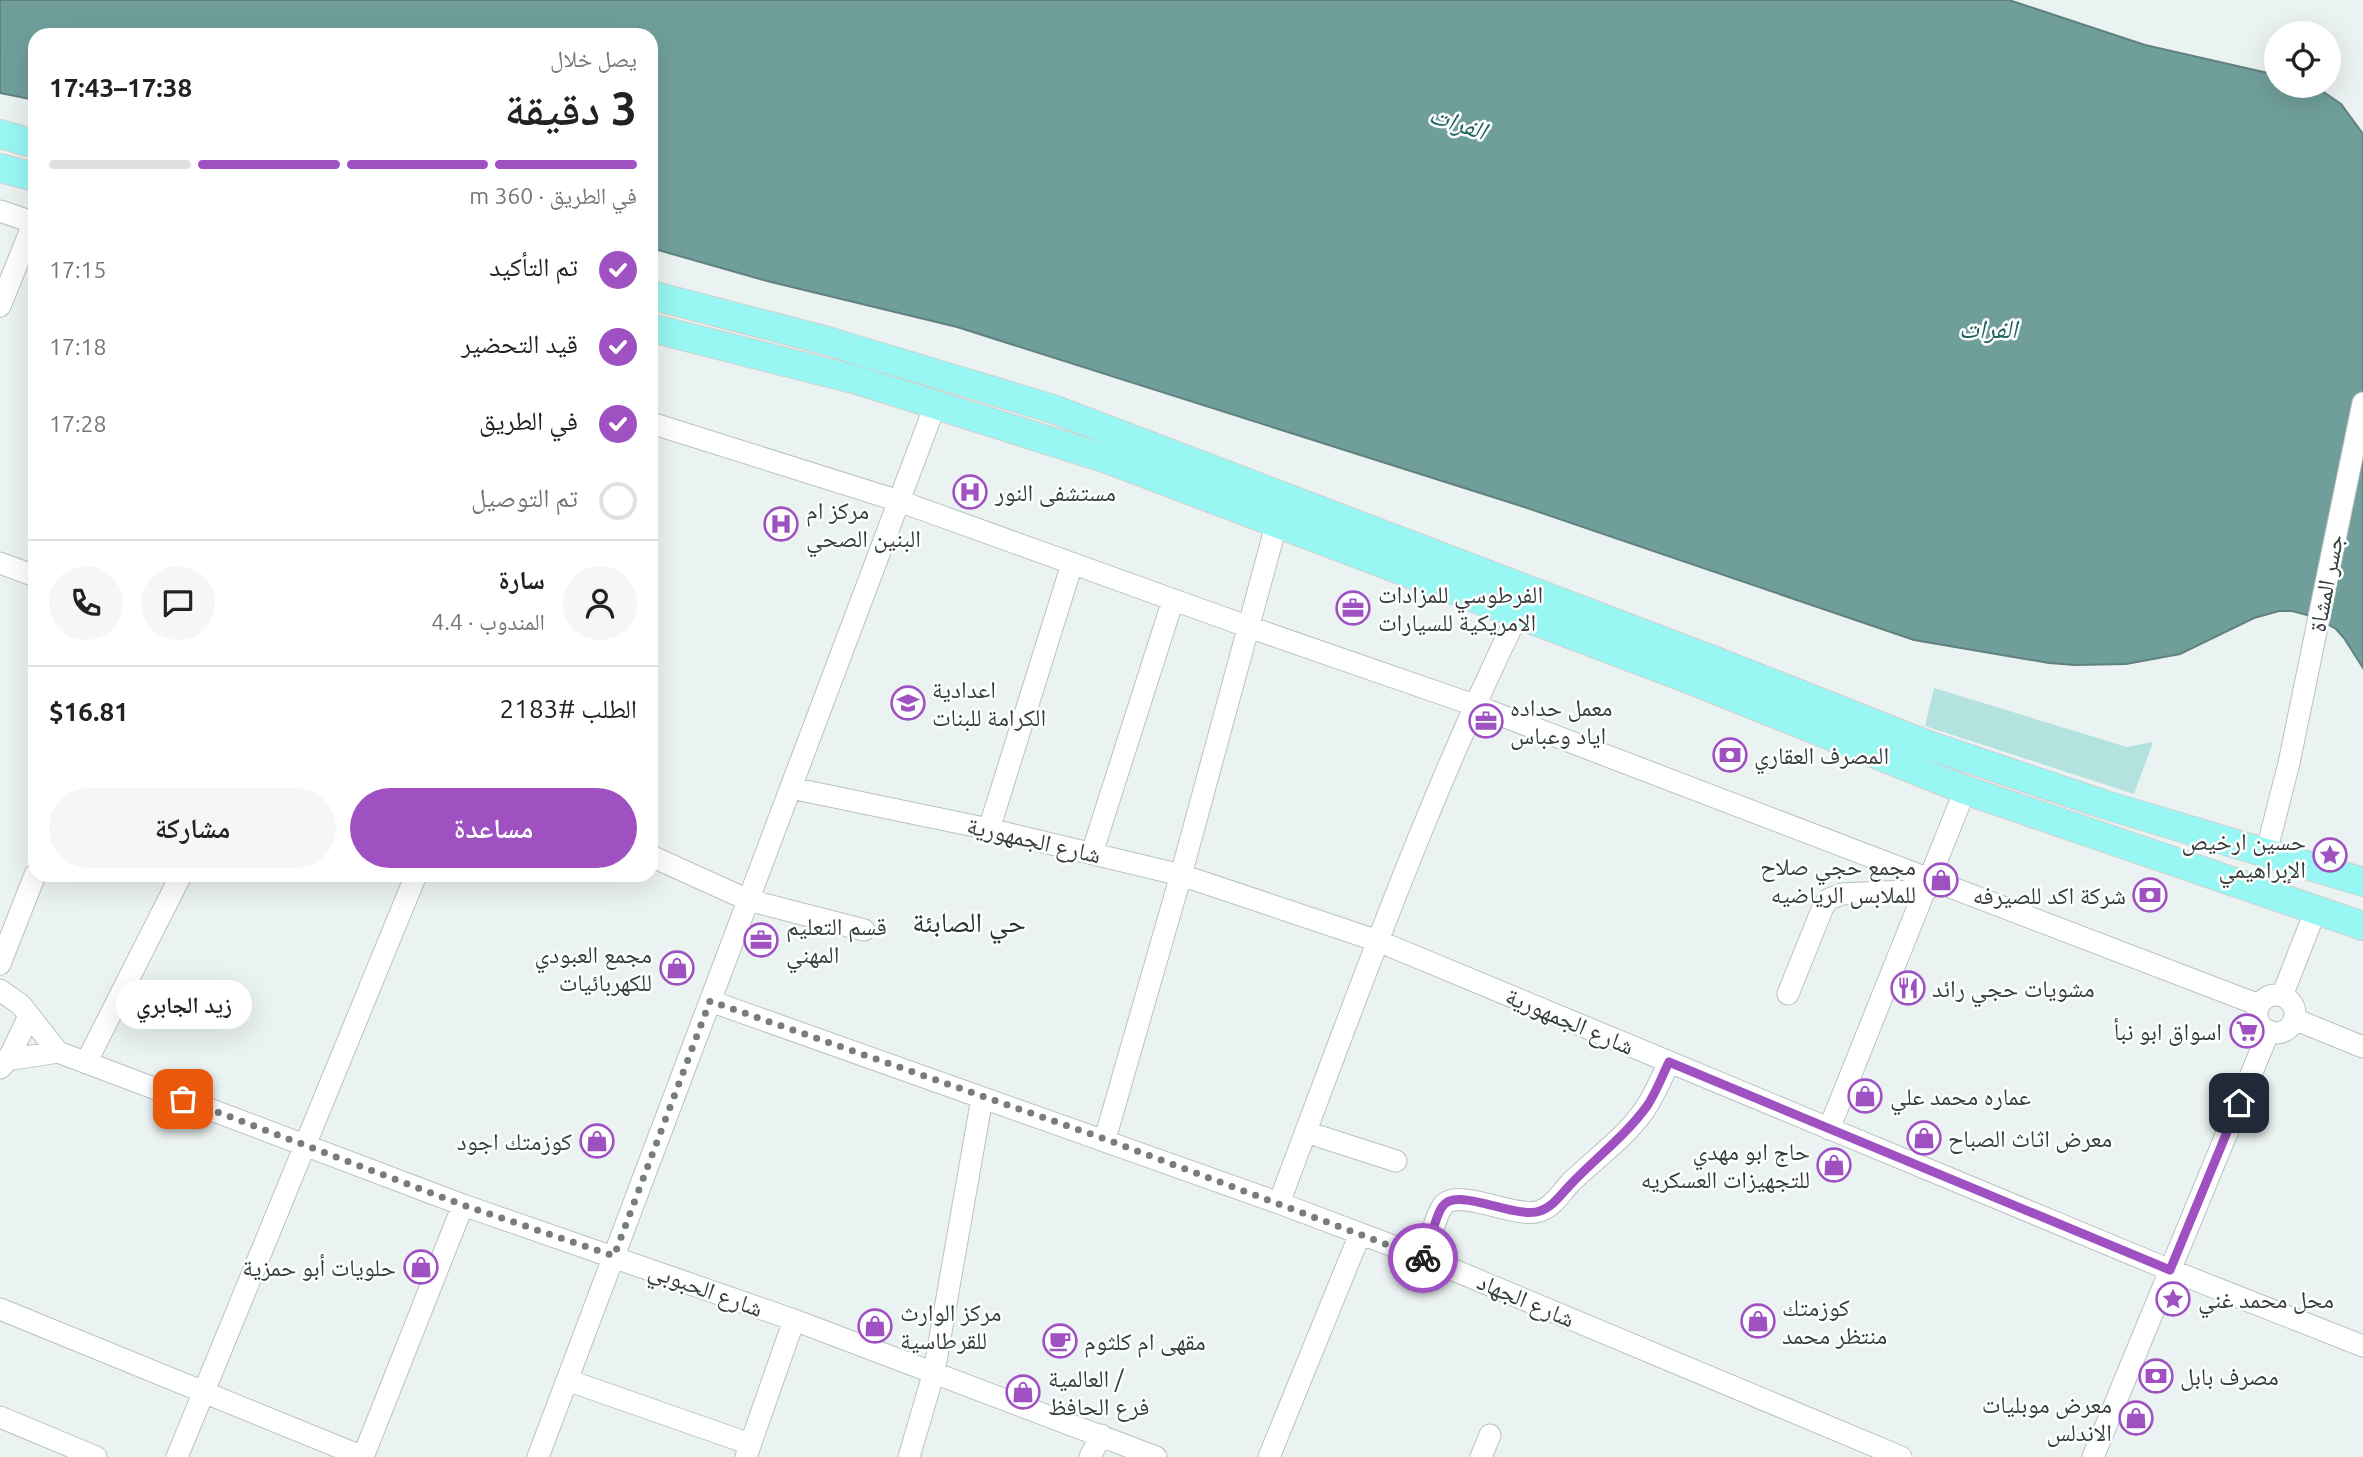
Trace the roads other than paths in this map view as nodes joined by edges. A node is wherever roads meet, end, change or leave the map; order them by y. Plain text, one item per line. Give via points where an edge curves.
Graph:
1 (0, 134) edge
2 (28, 142) edge
3 (0, 168) edge
4 (28, 175) edge
5 (0, 211) edge
6 (28, 220) edge
7 (28, 239) edge
8 (658, 297) edge
9 (0, 306) edge
10 (658, 330) edge
11 (936, 403) junction
12 (2363, 403) edge
13 (658, 425) edge
14 (899, 501) junction
15 (1277, 522) junction
16 (1411, 559) junction
17 (0, 564) edge
18 (1072, 564) junction
19 (28, 574) edge
20 (1172, 600) junction
21 (1518, 614) junction
22 (1250, 627) junction
23 (1474, 705) junction
24 (791, 788) junction
25 (1965, 790) junction
26 (989, 829) junction
27 (1092, 853) junction
28 (2266, 853) junction
29 (658, 859) edge
30 (1181, 875) junction
31 (32, 882) edge
32 (177, 882) edge
33 (413, 882) edge
34 (2363, 883) edge
35 (1928, 886) junction
36 (748, 900) junction
37 (2315, 912) junction
38 (2363, 926) edge
39 (864, 930) dead end
40 (1378, 941) junction
41 (0, 964) edge
42 (0, 990) edge
43 (1788, 994) dead end
44 (2282, 996) junction
45 (710, 1001) junction
46 (2259, 1005) junction
47 (29, 1016) junction
48 (2294, 1019) junction
49 (2269, 1031) junction
50 (2363, 1047) edge
51 (58, 1052) junction
52 (1669, 1062) junction
53 (3, 1063) edge
54 (86, 1063) junction
55 (982, 1098) junction
56 (1829, 1129) junction
57 (1306, 1132) junction
58 (1105, 1139) junction
59 (304, 1145) junction
60 (1396, 1161) dead end
61 (1279, 1203) junction
62 (463, 1205) junction
63 (1360, 1234) junction
64 (614, 1256) junction
65 (1425, 1258) junction
66 (2170, 1270) junction
67 (0, 1309) edge
68 (794, 1320) junction
69 (2363, 1346) edge
70 (934, 1371) junction
71 (567, 1380) junction
72 (204, 1390) junction
73 (0, 1417) edge
74 (1101, 1435) junction
75 (1490, 1435) dead end
76 (748, 1451) edge
77 (96, 1457) edge
78 (177, 1457) edge
79 (363, 1457) edge
80 (538, 1457) edge
81 (909, 1457) edge
82 (1090, 1457) edge
83 (1157, 1457) edge
84 (1269, 1457) edge
85 (1481, 1457) edge
86 (1901, 1457) edge
87 (2093, 1457) edge

1 - 2 main road
3 - 4 main road
5 - 6 street
7 - 9 street
8 - 16 main road via 824,340 1053,409
10 - 11 main road
11 - 14 street
11 - 15 main road
12 - 28 street, جسر المشاة via 2289,763
13 - 14 street
14 - 18 street
14 - 24 street
15 - 16 main road
15 - 22 street
16 - 21 main road
16 - 28 main road via 1706,657 1941,750
17 - 19 street
18 - 20 street
18 - 26 street
20 - 22 street
20 - 27 street
21 - 23 street
21 - 25 main road
22 - 23 street
22 - 30 street
23 - 35 street
23 - 40 street
24 - 26 street, شارع الجمهورية
24 - 36 street
25 - 35 street
25 - 37 main road
26 - 27 street, شارع الجمهورية
27 - 30 street, شارع الجمهورية
28 - 34 main road
29 - 36 street
30 - 40 street, شارع الجمهورية
30 - 58 street
31 - 41 street
32 - 54 street
33 - 59 street
35 - 43 street via 1829,899
35 - 46 street
35 - 56 street
36 - 39 street
36 - 45 street
37 - 38 main road
37 - 44 street
40 - 52 street, شارع الجمهورية
40 - 57 street
42 - 47 street, شارع الحبوبي
44 - 46 street via 2269,996
44 - 48 street via 2291,1003
45 - 55 street, شارع الجهاد
45 - 64 street
46 - 49 street via 2259,1023
47 - 51 street, شارع الحبوبي
47 - 53 street
48 - 49 street via 2281,1032
48 - 50 street
49 - 66 street
51 - 53 street
51 - 54 street, شارع الحبوبي
52 - 56 street, شارع الجمهورية
52 - 65 street via 1634,1124 1551,1206 1527,1214 1451,1200 1442,1206
54 - 59 street, شارع الحبوبي
55 - 58 street, شارع الجهاد
55 - 70 street
56 - 66 street, شارع الجمهورية
57 - 60 street
57 - 61 street
58 - 61 street, شارع الجهاد
59 - 62 street, شارع الحبوبي
59 - 72 street
61 - 63 street, شارع الجهاد
62 - 64 street, شارع الحبوبي
62 - 79 street
63 - 65 street, شارع الجهاد
63 - 84 street
64 - 68 street, شارع الحبوبي
64 - 71 street
65 - 86 street, شارع الجهاد
66 - 69 street, شارع الجمهورية
66 - 87 street
67 - 72 street
68 - 70 street, شارع الحبوبي
68 - 76 street
70 - 74 street, شارع الحبوبي
70 - 81 street
71 - 76 street
71 - 80 street
72 - 78 street
72 - 79 street
73 - 77 street
74 - 82 street
74 - 83 street, شارع الحبوبي
75 - 85 street

